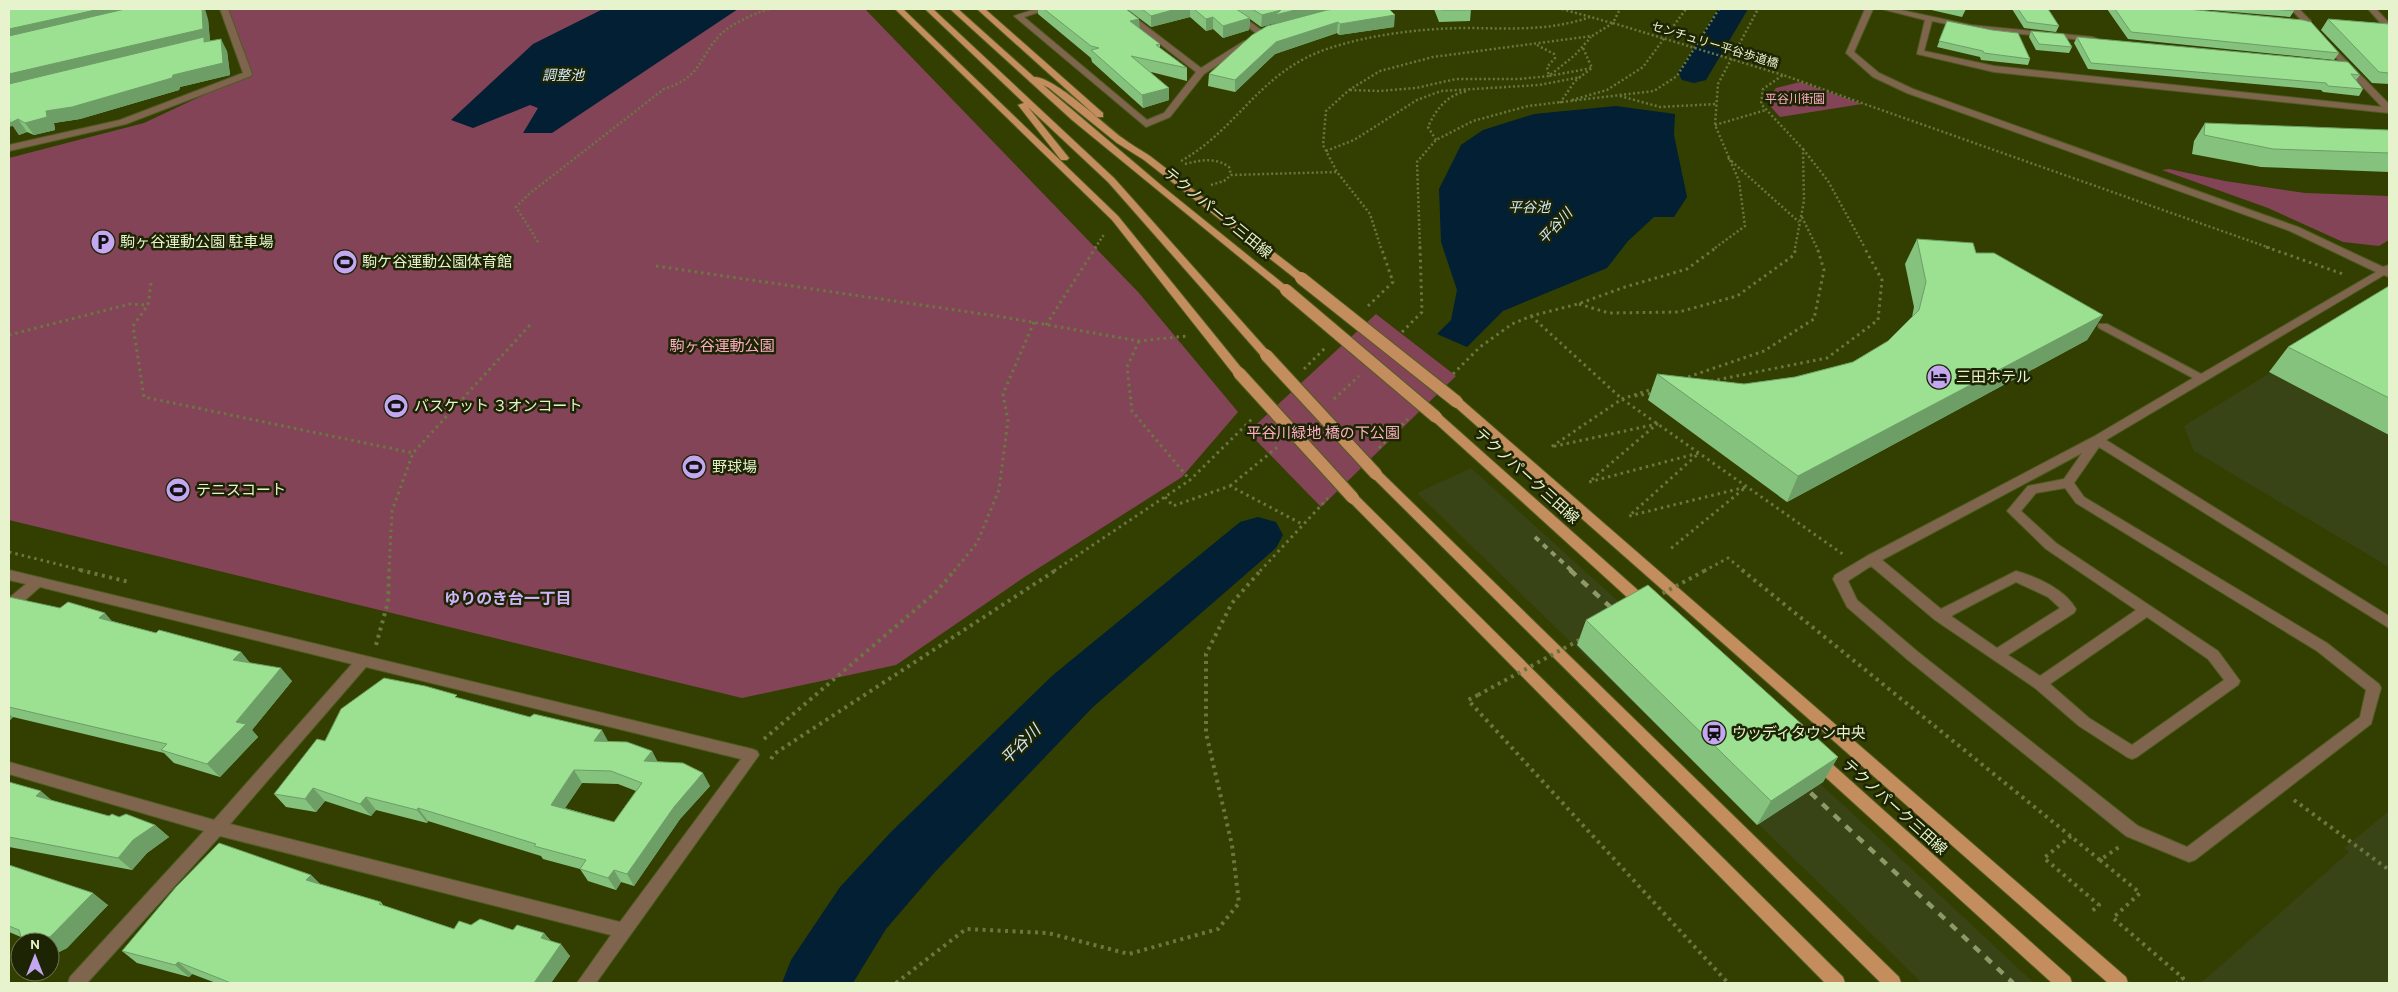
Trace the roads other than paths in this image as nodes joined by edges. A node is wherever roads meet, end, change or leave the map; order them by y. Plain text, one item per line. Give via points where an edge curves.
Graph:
1 (224, 9) edge
2 (899, 9) edge
3 (929, 9) edge
4 (954, 9) edge
5 (981, 9) edge
6 (1044, 9) edge
7 (1119, 9) edge
8 (1227, 9) edge
9 (1869, 9) edge
10 (1886, 9) edge
11 (2295, 9) edge
12 (2372, 9) edge
13 (1929, 18) junction
14 (2290, 21) edge
15 (2308, 23) junction
16 (2389, 27) edge
17 (2315, 30) edge
18 (2321, 37) edge
19 (2100, 40) edge
20 (2327, 63) edge
21 (2347, 65) junction
22 (1200, 72) junction
23 (1023, 73) junction
24 (1005, 80) junction
25 (2389, 109) edge
26 (9, 148) edge
27 (1147, 158) junction
28 (1081, 183) junction
29 (2387, 271) edge
30 (2103, 326) edge
31 (2201, 378) junction
32 (2097, 440) junction
33 (2068, 483) junction
34 (1866, 563) junction
35 (9, 575) edge
36 (37, 582) junction
37 (1651, 605) edge
38 (9, 606) edge
39 (2147, 610) junction
40 (1940, 616) junction
41 (2389, 623) edge
42 (1997, 655) junction
43 (363, 661) junction
44 (2040, 684) junction
45 (1807, 751) edge
46 (9, 768) edge
47 (217, 828) junction
48 (624, 931) junction
49 (76, 983) edge
50 (586, 983) edge
51 (1837, 983) edge
52 (1893, 983) edge
53 (2064, 983) edge
54 (2120, 983) edge

1 - 26 street via 231,40 248,74 123,122
2 - 28 main road
3 - 24 main road
4 - 23 main road, テクノパーク三田線
5 - 27 main road
6 - 22 street via 1018,16 1146,124 1166,114
7 - 22 street
8 - 22 street via 1267,33
9 - 29 street via 1850,53 1876,75 1910,91 2294,229
10 - 13 street
11 - 15 street
12 - 16 street
13 - 19 street via 1972,27
13 - 25 street via 1920,52 1994,69
14 - 15 street
15 - 17 street
18 - 21 street
20 - 21 street
21 - 25 street
23 - 27 main road via 1052,86
23 - 37 main road, テクノパーク三田線, bridge via 1142,176 1286,290 1436,417
24 - 28 main road
24 - 52 main road, bridge via 1111,180 1376,474
27 - 54 main road, bridge via 1457,402
28 - 51 main road, bridge via 1115,218 1239,373 1352,498
29 - 31 street
30 - 31 street
31 - 32 street
32 - 33 street
32 - 34 street
32 - 41 street
33 - 34 street via 2080,500 2322,647 2374,688 2366,720 2189,854 2132,831 1920,662 1852,603 1840,579
33 - 39 street via 2032,489 2013,511 2051,546
34 - 40 street
35 - 36 street
36 - 38 street
36 - 43 street
39 - 44 street
39 - 44 street via 2213,655 2233,681 2132,753 2084,722
40 - 42 street
40 - 42 street via 2016,576 2053,593 2069,609
42 - 44 street
43 - 47 street
43 - 48 street via 752,755
45 - 53 main road, テクノパーク三田線
46 - 47 street
47 - 48 street
47 - 49 street
48 - 50 street

